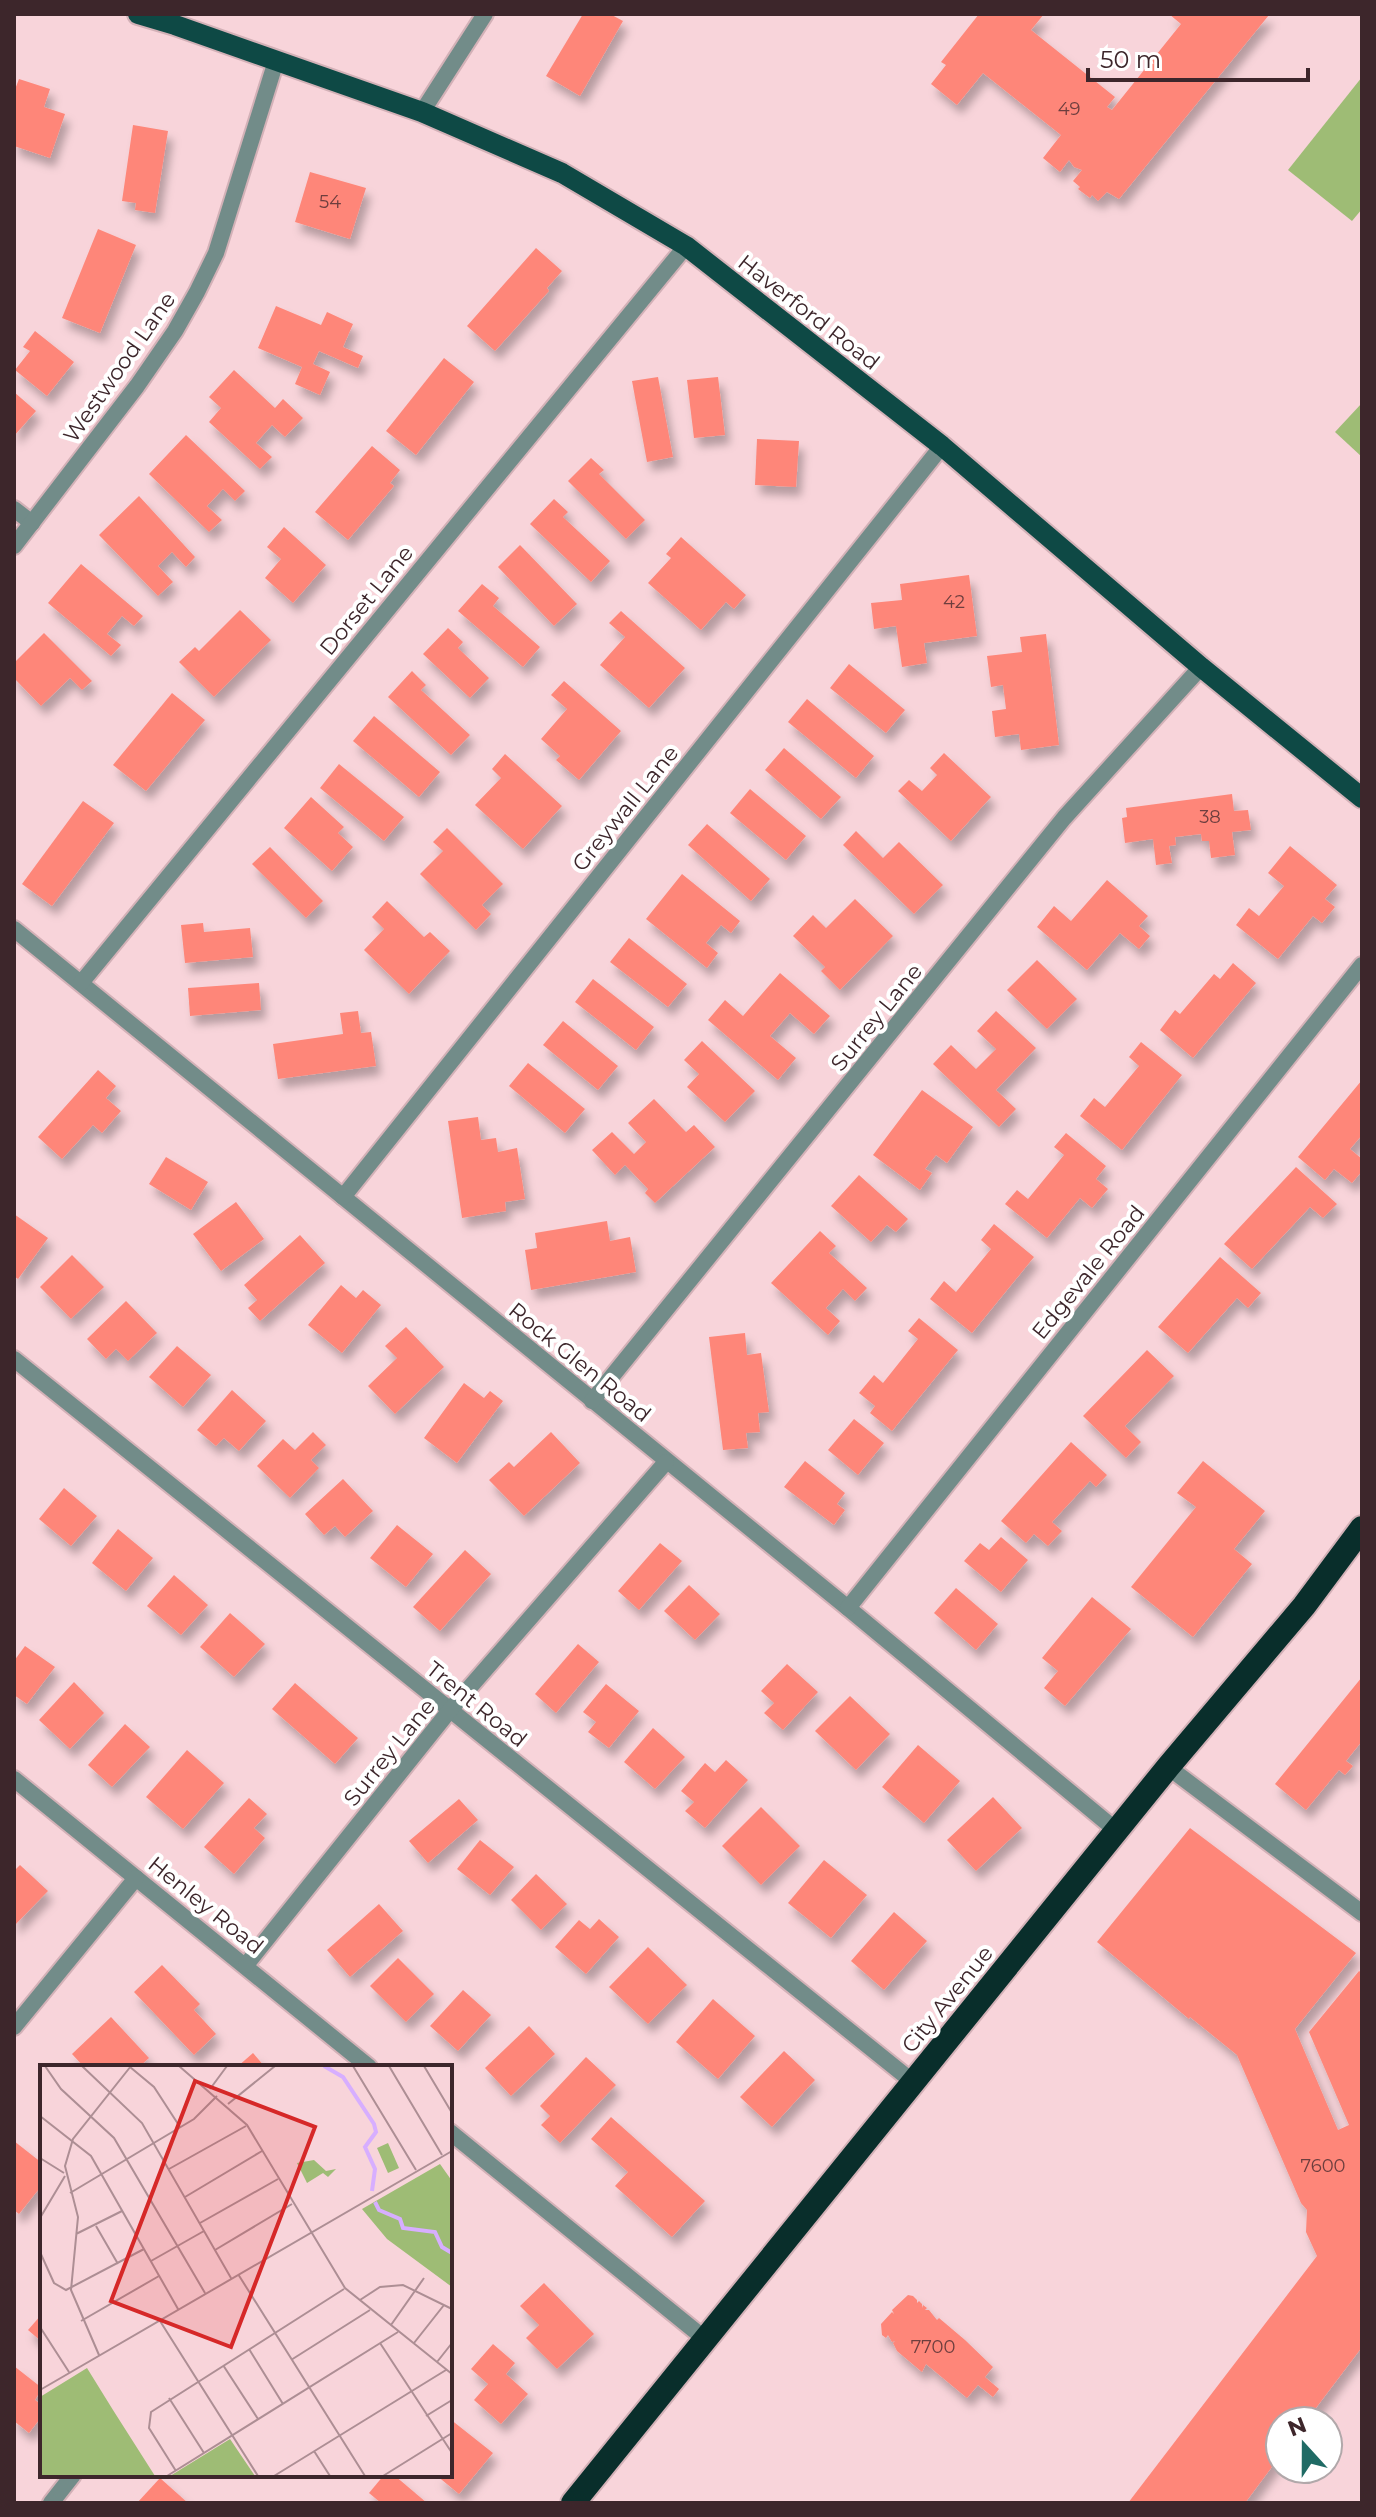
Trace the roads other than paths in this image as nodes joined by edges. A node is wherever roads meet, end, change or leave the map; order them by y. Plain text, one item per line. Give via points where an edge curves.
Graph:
1 (138, 14) edge
2 (485, 14) edge
3 (177, 19) edge
4 (276, 61) junction
5 (422, 112) junction
6 (686, 246) junction
7 (942, 446) junction
8 (14, 509) edge
9 (32, 523) junction
10 (14, 546) edge
11 (1201, 667) junction
12 (1362, 798) edge
13 (14, 929) edge
14 (1362, 965) edge
15 (81, 983) junction
16 (343, 1197) junction
17 (14, 1359) edge
18 (592, 1401) junction
19 (666, 1462) junction
20 (1362, 1528) edge
21 (848, 1608) junction
22 (450, 1710) junction
23 (1168, 1767) junction
24 (14, 1779) edge
25 (1117, 1831) junction
26 (136, 1878) junction
27 (1362, 1913) edge
28 (246, 1965) junction
29 (14, 2027) edge
30 (367, 2065) edge
31 (913, 2082) junction
32 (452, 2134) edge
33 (705, 2339) junction
34 (71, 2477) edge
35 (51, 2503) edge
36 (573, 2503) edge

1 - 3 main road, Haverford Road
2 - 5 street
3 - 4 main road, Haverford Road
4 - 5 main road, Haverford Road
4 - 9 street, Westwood Lane via 216,253 197,292 137,386
5 - 6 main road, Haverford Road via 562,173
6 - 7 main road, Haverford Road
6 - 15 street, Dorset Lane
7 - 11 main road, Haverford Road
7 - 16 street, Greywall Lane
8 - 9 street
9 - 10 street, Westwood Lane
11 - 12 main road, Haverford Road
11 - 18 street, Surrey Lane via 1064,818
13 - 15 street, Rock Glen Road
14 - 21 street, Edgevale Road
15 - 16 street, Rock Glen Road
16 - 18 street, Rock Glen Road
17 - 22 street, Trent Road
18 - 19 street, Rock Glen Road
19 - 21 street, Rock Glen Road
19 - 22 street, Surrey Lane
20 - 23 highway, City Avenue via 1304,1606
21 - 25 street, Rock Glen Road
22 - 28 street, Surrey Lane
22 - 31 street, Trent Road
23 - 25 highway, City Avenue
23 - 27 street
24 - 26 street, Henley Road
25 - 31 highway, City Avenue
26 - 28 street, Henley Road
26 - 29 street
28 - 30 street, Henley Road
31 - 33 highway, City Avenue
32 - 33 street
33 - 36 highway, City Avenue
34 - 35 street

